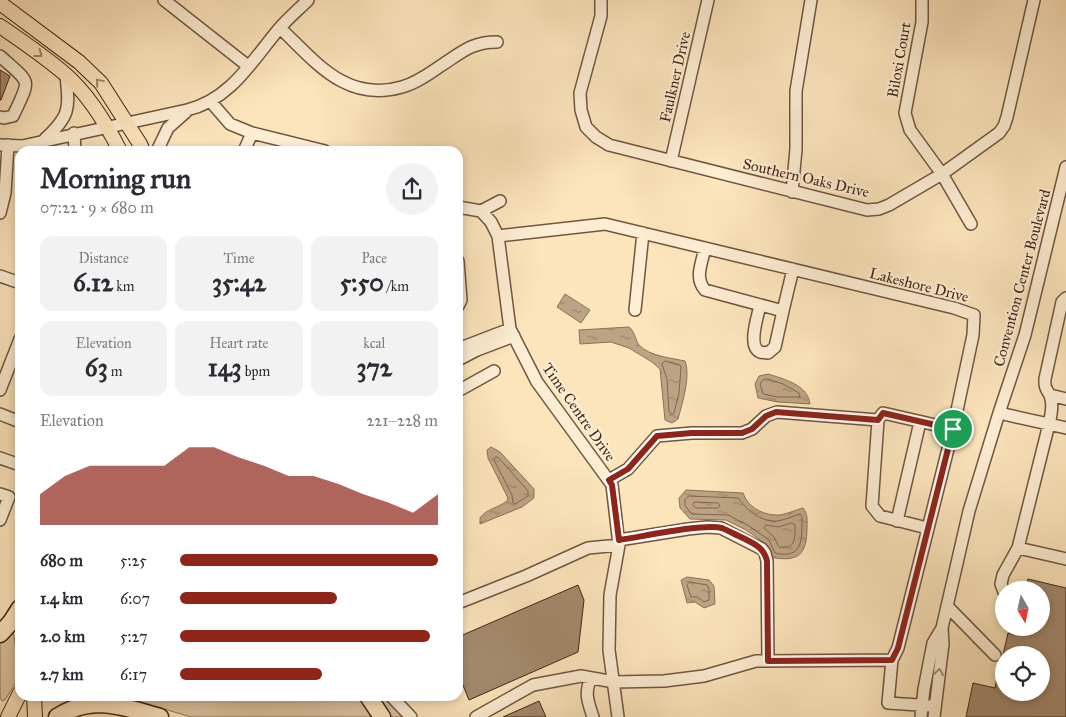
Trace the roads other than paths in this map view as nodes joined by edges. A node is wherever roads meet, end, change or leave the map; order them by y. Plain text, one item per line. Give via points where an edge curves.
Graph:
1 (164, 0) edge
2 (308, 0) edge
3 (601, 0) edge
4 (708, 0) edge
5 (811, 0) edge
6 (922, 0) edge
7 (1034, 0) edge
8 (0, 3) edge
9 (0, 26) edge
10 (280, 28) junction
11 (497, 42) dead end
12 (0, 56) edge
13 (248, 66) junction
14 (66, 75) junction
15 (211, 102) junction
16 (187, 110) junction
17 (0, 117) edge
18 (126, 123) junction
19 (108, 126) junction
20 (252, 133) junction
21 (74, 134) junction
22 (44, 140) junction
23 (4, 145) edge
24 (75, 146) edge
25 (118, 146) edge
26 (141, 146) edge
27 (159, 146) edge
28 (246, 146) edge
29 (305, 146) edge
30 (671, 160) junction
31 (1066, 167) edge
32 (942, 174) junction
33 (792, 192) junction
34 (500, 200) dead end
35 (463, 209) edge
36 (481, 211) junction
37 (0, 213) edge
38 (971, 224) dead end
39 (643, 233) junction
40 (498, 236) junction
41 (705, 248) junction
42 (793, 269) junction
43 (0, 276) edge
44 (15, 281) edge
45 (1066, 298) edge
46 (760, 305) junction
47 (635, 310) dead end
48 (783, 311) junction
49 (512, 333) junction
50 (463, 348) edge
51 (15, 352) edge
52 (463, 357) edge
53 (494, 371) dead end
54 (463, 389) edge
55 (0, 390) edge
56 (1050, 395) junction
57 (1066, 399) edge
58 (999, 413) junction
59 (0, 414) edge
60 (15, 420) edge
61 (878, 420) junction
62 (920, 422) junction
63 (1050, 424) junction
64 (1066, 428) edge
65 (953, 429) junction
66 (0, 458) edge
67 (15, 463) edge
68 (609, 480) junction
69 (0, 494) edge
70 (0, 520) edge
71 (897, 520) junction
72 (927, 528) junction
73 (619, 543) junction
74 (1018, 548) junction
75 (1066, 559) edge
76 (1001, 581) edge
77 (463, 601) edge
78 (947, 606) junction
79 (15, 616) edge
80 (942, 628) junction
81 (0, 634) edge
82 (995, 655) dead end
83 (892, 660) junction
84 (768, 661) junction
85 (591, 678) junction
86 (614, 682) junction
87 (16, 701) edge
88 (34, 701) edge
89 (371, 701) edge
90 (395, 701) edge
91 (922, 704) junction
92 (935, 711) edge
93 (8, 717) edge
94 (35, 717) edge
95 (58, 717) edge
96 (160, 717) edge
97 (382, 717) edge
98 (411, 717) edge
99 (476, 717) edge
100 (593, 717) edge
101 (618, 717) edge
102 (921, 717) edge

1 - 13 street
2 - 10 street
3 - 30 street, Southern Oaks Drive via 600,16 580,93 586,127 609,144
4 - 30 street, Faulkner Drive
5 - 33 street via 796,91
6 - 32 street, Biloxi Court via 922,22 904,113 910,130
7 - 32 street, Southern Oaks Drive via 1004,126
18 -> 8 main road via 101,83 79,62
9 -> 14 main road
10 - 11 street via 335,79 352,87 378,91 417,81 482,42
10 - 13 street
12 - 17 street via 26,79 27,85 13,116
13 - 15 street via 227,91
14 - 19 main road
14 - 22 street via 68,106 60,126
15 - 16 street
15 - 20 street via 230,124
16 - 18 street
16 - 27 street via 168,128
18 - 19 street
18 - 26 main road
19 - 21 street
19 - 25 main road
20 - 28 street
20 - 29 street
21 - 22 street
21 - 24 street
22 - 23 street via 22,146
23 - 37 street via 5,193
30 - 33 street, Southern Oaks Drive
31 - 58 street, Convention Center Boulevard via 1025,336
32 - 33 street, Southern Oaks Drive via 878,209 868,210
32 - 38 street, Biloxi Court
34 - 36 street
35 - 36 street
36 - 40 street, Time Centre Drive
39 - 40 street, Lakeshore Drive via 606,224
39 - 41 street, Lakeshore Drive
39 - 47 street
40 - 49 street, Time Centre Drive
41 - 42 street, Lakeshore Drive
41 - 46 street via 699,277 705,290
42 - 48 street
42 - 65 street, Lakeshore Drive via 974,315
43 - 44 street
45 - 56 street via 1062,302 1045,379 1044,388
46 - 48 street
46 - 48 street via 753,341 760,352 768,352 775,347
49 - 50 street
49 - 52 street
49 - 68 street, Time Centre Drive via 537,382
51 - 55 street
53 - 54 street
56 - 57 street
56 - 63 street
58 - 63 street
58 - 78 street, Convention Center Boulevard via 969,511
59 - 60 street
61 - 62 street via 883,413
61 - 68 street via 776,412 742,433 657,436 628,469
61 - 71 street via 872,506 880,516
62 - 65 street
62 - 71 street
63 - 64 street
63 - 74 street
65 - 72 street, Lakeshore Drive
66 - 67 street
68 - 73 street, Time Centre Drive
69 - 70 street via 9,497
71 - 72 street
72 - 83 street, Lakeshore Drive via 898,648
73 - 77 street via 588,548
73 - 84 street via 707,527 721,528 762,549 767,561
73 - 86 street, Time Centre Drive via 610,595 609,650
74 - 75 street
74 - 76 street
78 - 80 street, Convention Center Boulevard
78 - 82 street
79 - 81 highway
80 - 91 street, Convention Center Boulevard via 933,643
92 -> 80 street, Convention Center Boulevard
83 - 84 street
83 - 91 street, Lakeshore Drive via 888,703
84 - 86 street via 704,676
85 - 86 street
85 - 99 street via 581,676 533,685
85 - 100 street via 586,698
86 - 101 street, Time Centre Drive
87 - 93 main road
88 - 94 main road
89 - 97 highway
90 - 98 street
91 - 92 street
91 - 102 street, Convention Center Boulevard
95 - 96 highway via 88,705 115,704

